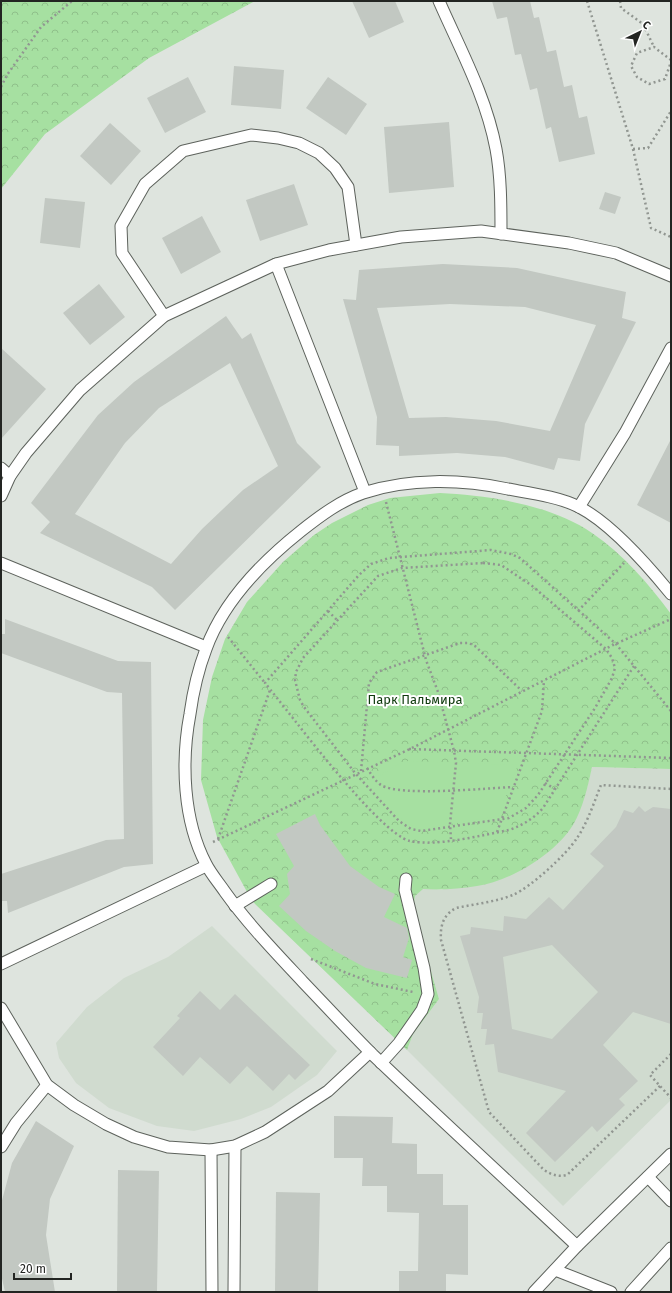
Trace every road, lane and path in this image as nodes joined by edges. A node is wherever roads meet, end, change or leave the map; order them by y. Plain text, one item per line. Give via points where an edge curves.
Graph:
1 (72, 1) edge
2 (439, 1) edge
3 (587, 1) edge
4 (620, 1) edge
5 (654, 47) junction
6 (671, 61) edge
7 (1, 87) edge
8 (671, 111) edge
9 (633, 149) junction
10 (501, 234) junction
11 (671, 237) edge
12 (356, 245) junction
13 (276, 264) junction
14 (671, 276) edge
15 (164, 316) junction
16 (671, 348) edge
17 (1, 468) edge
18 (10, 476) junction
19 (383, 489) junction
20 (365, 492) junction
21 (1, 496) edge
22 (579, 507) junction
23 (634, 552) junction
24 (399, 557) junction
25 (1, 563) edge
26 (402, 568) junction
27 (671, 594) edge
28 (328, 611) junction
29 (578, 611) junction
30 (671, 619) edge
31 (337, 620) junction
32 (218, 625) junction
33 (616, 644) junction
34 (206, 647) junction
35 (606, 649) junction
36 (424, 655) junction
37 (634, 666) junction
38 (544, 680) junction
39 (266, 683) junction
40 (270, 689) junction
41 (522, 691) junction
42 (671, 711) edge
43 (447, 729) junction
44 (408, 749) junction
45 (454, 751) junction
46 (526, 753) junction
47 (564, 754) junction
48 (577, 754) junction
49 (671, 758) edge
50 (367, 768) junction
51 (361, 771) junction
52 (355, 773) junction
53 (343, 779) junction
54 (545, 783) junction
55 (513, 787) junction
56 (671, 789) edge
57 (454, 790) junction
58 (555, 790) junction
59 (502, 819) junction
60 (451, 827) junction
61 (496, 832) junction
62 (218, 839) junction
63 (451, 840) junction
64 (199, 847) junction
65 (206, 866) junction
66 (406, 879) dead end
67 (271, 884) dead end
68 (235, 906) junction
69 (311, 959) dead end
70 (1, 964) edge
71 (428, 994) junction
72 (1, 1008) edge
73 (370, 1052) junction
74 (671, 1054) edge
75 (382, 1063) junction
76 (47, 1085) junction
77 (660, 1086) junction
78 (671, 1098) edge
79 (1, 1146) edge
80 (235, 1146) junction
81 (211, 1150) junction
82 (671, 1154) edge
83 (648, 1177) junction
84 (671, 1201) edge
85 (577, 1246) junction
86 (671, 1248) edge
87 (555, 1270) junction
88 (212, 1292) edge
89 (234, 1292) edge
90 (534, 1292) edge
91 (611, 1292) edge
92 (631, 1292) edge

1 - 7 path via 41,27
2 - 10 lane via 474,77 486,110 496,149
3 - 9 path
4 - 5 path via 621,8 643,24
5 - 6 path
5 - 6 path via 637,53 631,66 637,78 649,84 665,79
8 - 9 path via 648,148
9 - 11 path via 651,228
10 - 12 lane via 481,231 401,236
10 - 14 lane via 569,243 616,253
12 - 13 lane
12 - 15 lane via 348,187 335,168 319,153 299,143 251,134 183,151 145,184 121,226 122,253
13 - 15 lane
13 - 20 lane
15 - 18 lane via 80,390 26,453
16 - 22 lane via 625,433
17 - 18 lane
18 - 21 lane
19 - 20 lane
19 - 22 lane via 440,481 483,484
19 - 24 path
20 - 32 lane via 320,516 283,545 255,572 226,609
22 - 23 lane
23 - 27 lane
23 - 29 path
24 - 26 path
24 - 28 path via 378,560 371,564
24 - 29 path via 491,550 510,554 520,558
25 - 34 lane
26 - 31 path via 373,579
26 - 35 path via 501,565 531,584
26 - 36 path
28 - 31 path
28 - 39 path
29 - 33 path
30 - 33 path
31 - 52 path via 303,658 295,680 298,696 304,707
32 - 34 lane
32 - 39 path
33 - 35 path
33 - 37 path
34 - 64 lane via 186,734 190,822
35 - 38 path
35 - 47 path via 612,658 612,678
36 - 41 path via 460,643 469,643 476,646
36 - 43 path via 438,692
36 - 51 path via 372,676 369,683
37 - 42 path
37 - 48 path
38 - 41 path
38 - 46 path via 542,711
39 - 40 path
40 - 53 path
40 - 62 path
41 - 43 path
43 - 44 path
43 - 45 path
44 - 45 path
44 - 50 path
45 - 46 path
45 - 57 path
46 - 47 path
46 - 55 path
47 - 48 path
47 - 54 path
48 - 49 path
48 - 58 path
50 - 51 path
50 - 57 path via 381,785 398,790
51 - 52 path
52 - 53 path
52 - 60 path via 405,826 421,831
53 - 62 path
53 - 63 path via 394,833 402,838 429,843
54 - 58 path
54 - 59 path via 526,808 518,814
55 - 57 path
55 - 59 path
56 - 77 path via 601,785 577,839 531,884 498,900 456,908 450,912 440,928 441,940 489,1112 544,1170 551,1175 567,1175
57 - 60 path
58 - 61 path via 535,817 521,826
59 - 60 path
59 - 61 path
60 - 63 path
61 - 63 path
62 - 64 path
64 - 65 lane
65 - 68 lane
65 - 70 lane
66 - 71 lane via 405,890
67 - 68 lane
68 - 73 lane via 252,928
69 - 71 path via 375,984
71 - 75 lane via 422,1010
72 - 76 lane
73 - 75 lane
73 - 80 lane via 328,1091 264,1132
74 - 77 path via 650,1075
75 - 85 lane
76 - 79 lane
76 - 81 lane via 74,1105 134,1137 168,1147
77 - 78 path
80 - 81 lane
80 - 89 lane
81 - 88 lane
82 - 83 lane
83 - 84 lane
83 - 85 lane
85 - 87 lane
86 - 92 lane
87 - 90 lane
87 - 91 lane

